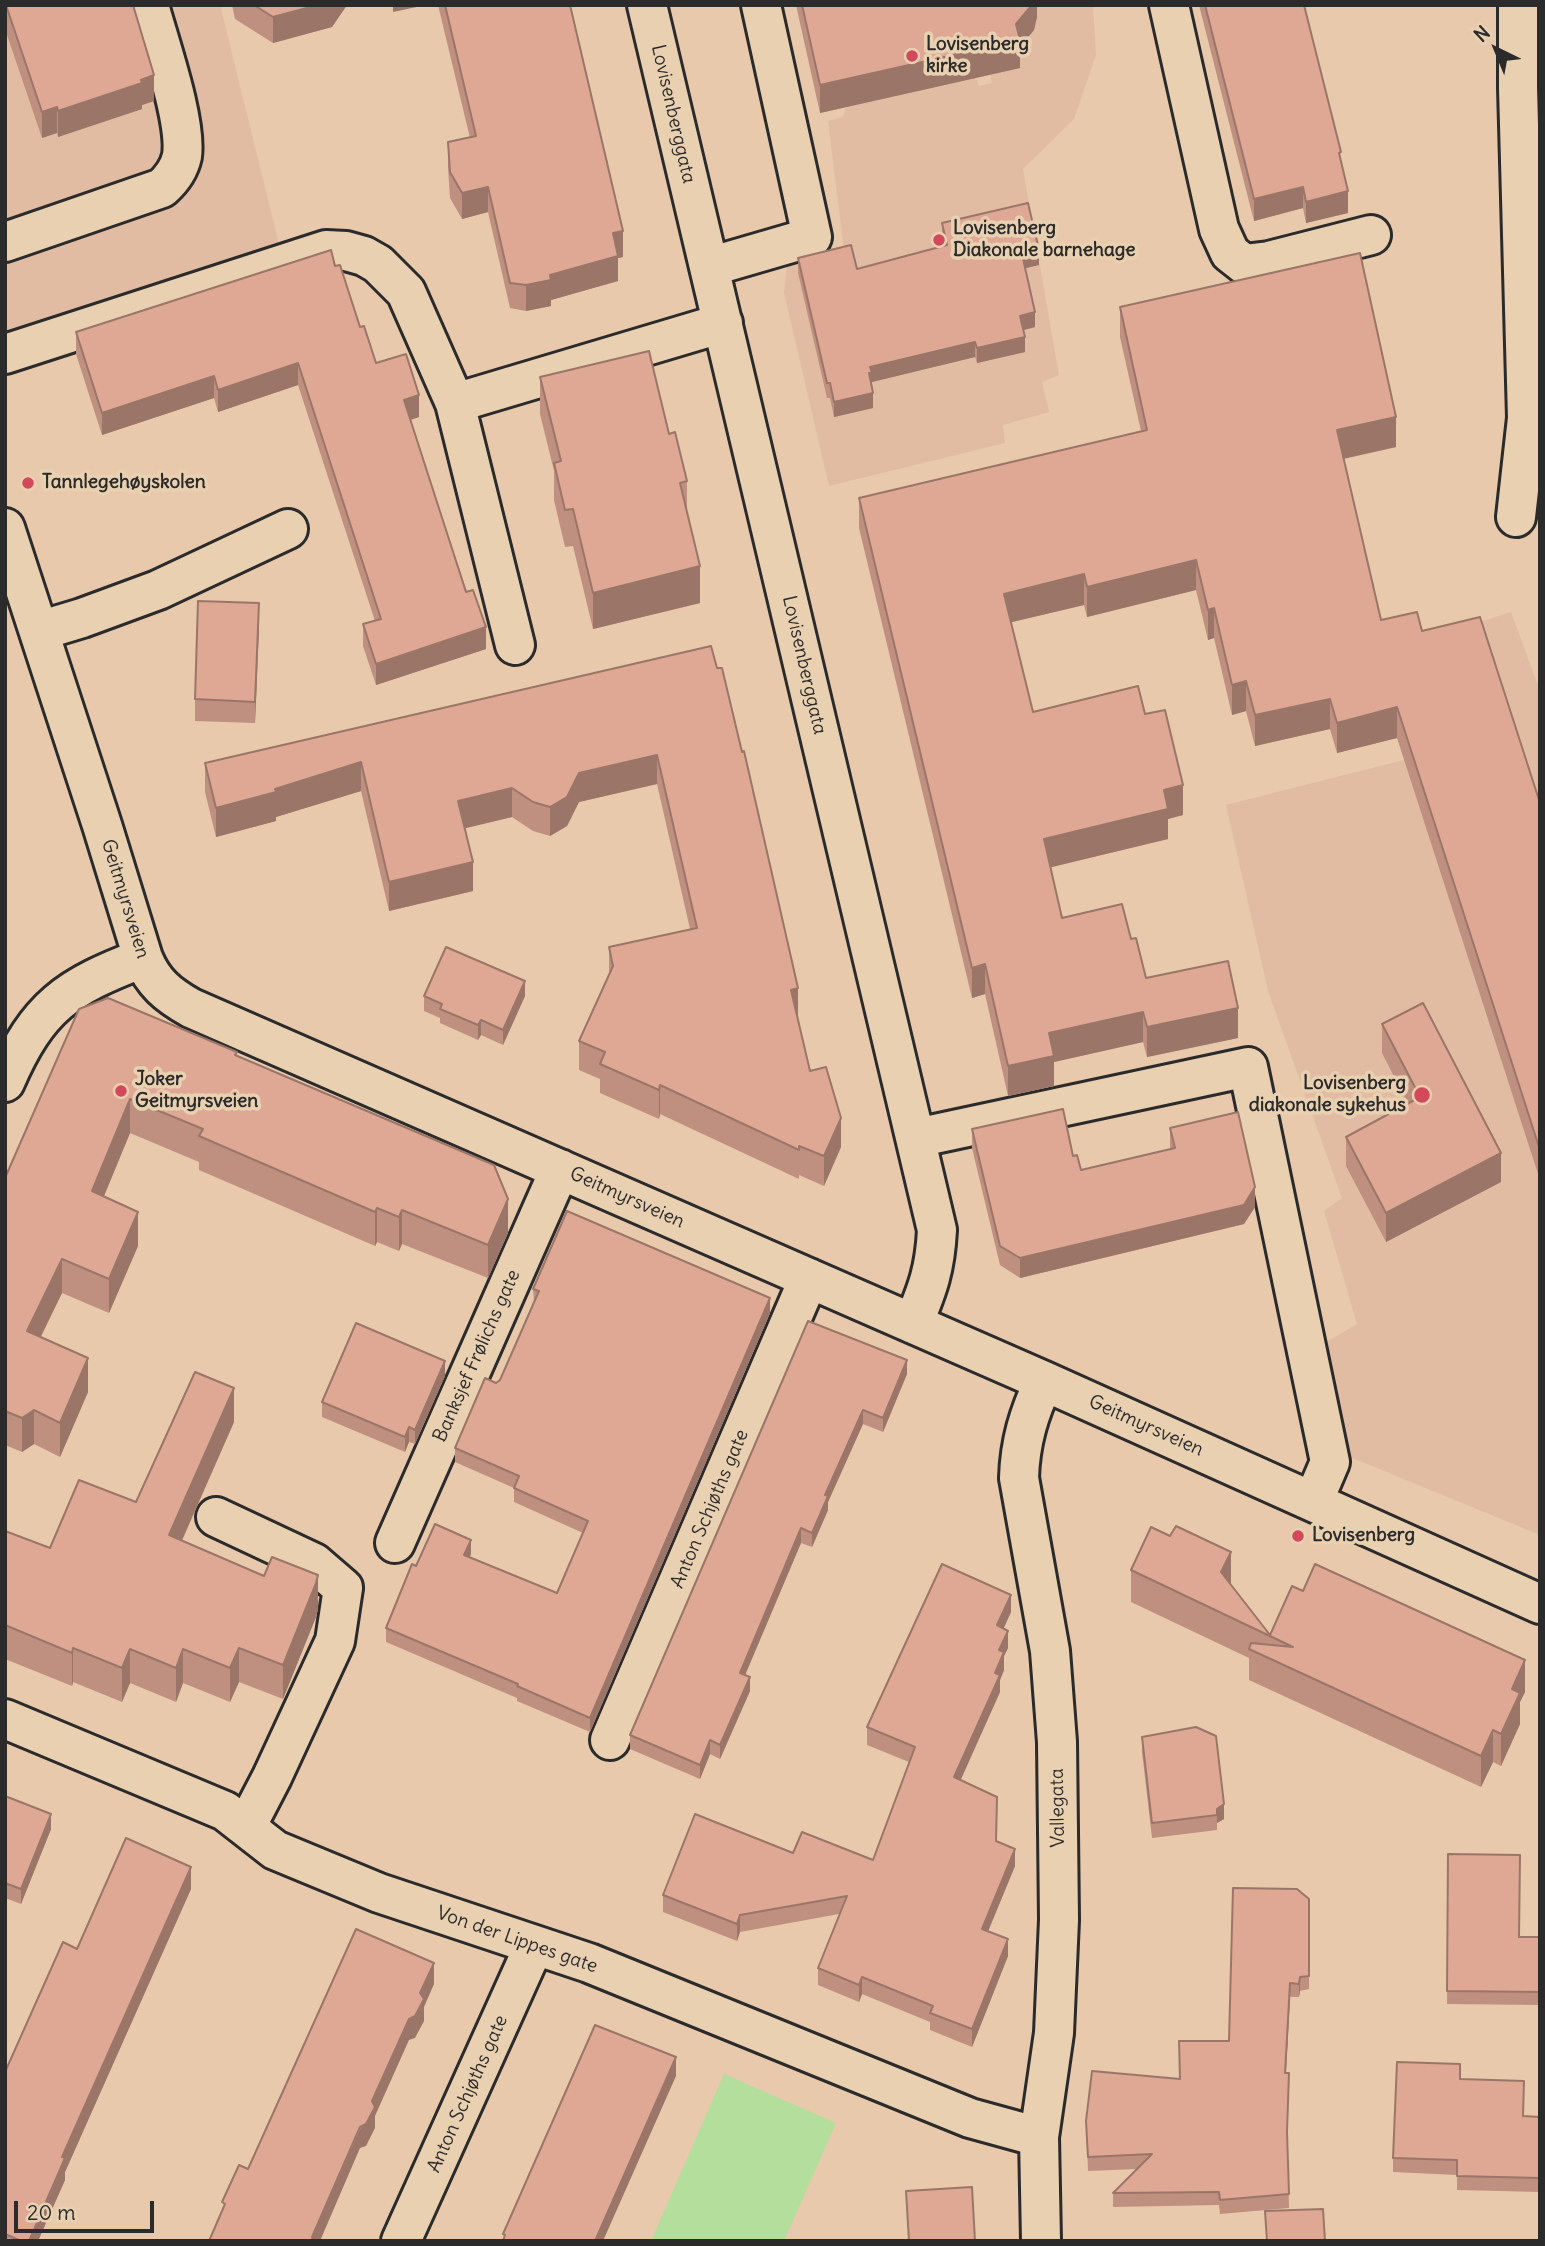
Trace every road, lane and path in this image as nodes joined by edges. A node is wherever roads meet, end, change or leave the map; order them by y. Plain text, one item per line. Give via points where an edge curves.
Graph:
1 (149, 5) edge
2 (648, 5) edge
3 (761, 5) edge
4 (1169, 5) edge
5 (1525, 10) edge
6 (1371, 235) dead end
7 (5, 242) edge
8 (709, 267) junction
9 (723, 323) junction
10 (5, 354) edge
11 (455, 403) junction
12 (1516, 517) dead end
13 (5, 528) edge
14 (288, 529) dead end
15 (39, 631) junction
16 (516, 645) dead end
17 (143, 958) junction
18 (18, 1030) edge
19 (5, 1082) edge
20 (916, 1138) junction
21 (560, 1168) junction
22 (809, 1278) junction
23 (913, 1324) junction
24 (1044, 1381) junction
25 (1313, 1502) junction
26 (216, 1517) dead end
27 (394, 1543) dead end
28 (1540, 1604) edge
29 (5, 1719) edge
30 (610, 1740) dead end
31 (246, 1827) junction
32 (534, 1946) junction
33 (1039, 2137) junction
34 (401, 2241) edge
35 (1041, 2241) edge

1 - 7 street via 180,124 182,155 177,171 162,188
2 - 8 street, Lovisenberggata
3 - 8 street via 812,237
4 - 6 street via 1219,229 1230,253 1244,264 1269,261
5 - 12 street via 1518,88 1527,418
8 - 9 street, Lovisenberggata
9 - 11 street
9 - 20 street, Lovisenberggata
10 - 11 street via 326,250 346,251 378,264 406,292
11 - 16 street
13 - 15 street, Geitmyrsveien
14 - 15 street via 158,590
15 - 17 street, Geitmyrsveien
17 - 18 street via 71,992
17 - 21 street, Geitmyrsveien via 159,987 191,1008
18 - 19 street
20 - 23 street, Lovisenberggata via 937,1230 936,1262
20 - 25 street via 1248,1067 1330,1462
21 - 22 street, Geitmyrsveien
21 - 27 street, Banksjef Frølichs gate
22 - 23 street, Geitmyrsveien
22 - 30 street, Anton Schjøths gate
23 - 24 street, Geitmyrsveien
24 - 25 street, Geitmyrsveien
24 - 33 street, Vallegata via 1029,1412 1019,1478 1050,1651 1057,1742 1057,1970 1054,2033
25 - 28 street, Geitmyrsveien
26 - 31 street via 314,1563 343,1588 335,1641
29 - 31 street, Von der Lippes gate via 225,1811
31 - 32 street, Von der Lippes gate via 275,1850
32 - 33 street, Von der Lippes gate via 589,1963 970,2118
32 - 34 street, Anton Schjøths gate
33 - 35 street, Vallegata

